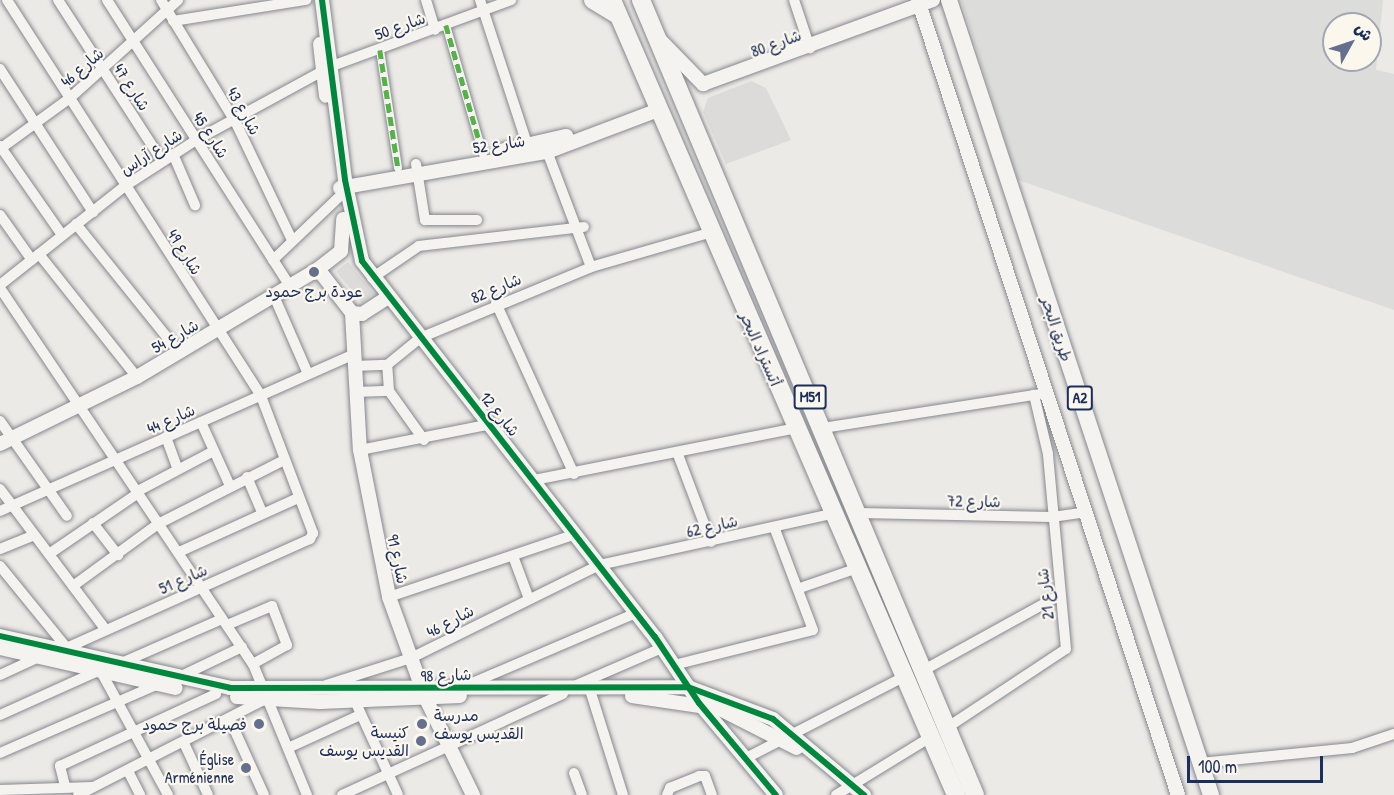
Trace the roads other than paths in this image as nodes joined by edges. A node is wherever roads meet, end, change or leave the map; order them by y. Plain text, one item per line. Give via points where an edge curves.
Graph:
1 (7, 0) edge
2 (58, 0) edge
3 (107, 0) edge
4 (161, 0) edge
5 (178, 0) edge
6 (234, 0) edge
7 (306, 0) edge
8 (314, 0) edge
9 (322, 0) edge
10 (426, 0) edge
11 (511, 0) edge
12 (593, 0) edge
13 (641, 0) edge
14 (656, 0) edge
15 (794, 0) edge
16 (933, 0) edge
17 (949, 0) edge
18 (919, 2) edge
19 (268, 3) edge
20 (481, 5) edge
21 (615, 7) edge
22 (236, 12) junction
23 (171, 16) junction
24 (440, 27) junction
25 (655, 32) junction
26 (134, 42) junction
27 (810, 48) junction
28 (380, 50) junction
29 (0, 69) edge
30 (328, 69) junction
31 (103, 70) junction
32 (70, 98) junction
33 (657, 106) junction
34 (235, 121) junction
35 (35, 124) junction
36 (196, 140) junction
37 (528, 147) junction
38 (549, 147) junction
39 (0, 148) edge
40 (173, 154) junction
41 (483, 154) junction
42 (162, 161) junction
43 (398, 168) junction
44 (417, 168) junction
45 (125, 186) junction
46 (341, 187) junction
47 (195, 205) dead end
48 (93, 212) junction
49 (0, 215) edge
50 (477, 220) dead end
51 (76, 224) junction
52 (581, 227) junction
53 (709, 233) junction
54 (62, 235) junction
55 (292, 240) junction
56 (36, 257) junction
57 (335, 258) junction
58 (273, 260) junction
59 (362, 261) junction
60 (593, 266) junction
61 (318, 269) junction
62 (372, 278) junction
63 (290, 286) junction
64 (0, 287) edge
65 (274, 296) junction
66 (388, 297) junction
67 (496, 303) junction
68 (352, 313) junction
69 (217, 330) junction
70 (420, 338) junction
71 (179, 352) junction
72 (355, 360) junction
73 (387, 365) junction
74 (308, 374) junction
75 (136, 377) junction
76 (389, 391) junction
77 (356, 392) junction
78 (1041, 394) junction
79 (261, 396) junction
80 (82, 404) junction
81 (0, 421) edge
82 (201, 422) junction
83 (491, 424) junction
84 (797, 428) junction
85 (823, 428) junction
86 (166, 437) junction
87 (424, 440) junction
88 (10, 442) edge
89 (360, 450) junction
90 (212, 452) junction
91 (677, 452) junction
92 (0, 454) edge
93 (117, 459) junction
94 (284, 460) junction
95 (177, 468) junction
96 (574, 474) junction
97 (247, 477) junction
98 (534, 480) junction
99 (230, 486) junction
100 (0, 489) edge
101 (50, 489) junction
102 (136, 493) junction
103 (298, 498) junction
104 (13, 506) junction
105 (0, 511) edge
106 (1087, 512) junction
107 (262, 513) junction
108 (860, 513) junction
109 (831, 514) junction
110 (67, 516) dead end
111 (1052, 517) junction
112 (93, 524) junction
113 (158, 524) junction
114 (774, 527) junction
115 (313, 533) joint
116 (576, 534) junction
117 (34, 535) junction
118 (711, 542) junction
119 (0, 549) edge
120 (178, 552) junction
121 (49, 554) junction
122 (118, 555) junction
123 (513, 556) junction
124 (599, 565) junction
125 (1, 568) edge
126 (855, 568) junction
127 (73, 586) junction
128 (202, 586) junction
129 (800, 588) junction
130 (1060, 595) junction
131 (389, 597) junction
132 (529, 599) junction
133 (636, 613) junction
134 (224, 622) junction
135 (106, 630) junction
136 (0, 636) edge
137 (242, 647) junction
138 (0, 648) edge
139 (662, 648) junction
140 (64, 649) junction
141 (39, 657) junction
142 (411, 658) junction
143 (253, 664) junction
144 (674, 665) junction
145 (98, 667) junction
146 (118, 670) junction
147 (924, 670) junction
148 (0, 675) edge
149 (176, 678) junction
150 (902, 678) junction
151 (159, 684) junction
152 (463, 687) junction
153 (688, 687) junction
154 (310, 690) junction
155 (568, 690) junction
156 (591, 693) junction
157 (216, 694) junction
158 (424, 694) junction
159 (267, 697) junction
160 (355, 701) junction
161 (116, 702) junction
162 (699, 703) junction
163 (360, 714) junction
164 (0, 715) edge
165 (230, 720) junction
166 (948, 727) junction
167 (134, 733) junction
168 (1394, 735) edge
169 (788, 736) junction
170 (928, 738) junction
171 (184, 743) junction
172 (288, 748) junction
173 (449, 749) junction
174 (0, 753) edge
175 (748, 757) junction
176 (151, 760) junction
177 (1200, 763) junction
178 (128, 771) junction
179 (574, 772) dead end
180 (388, 775) junction
181 (65, 786) junction
182 (97, 786) junction
183 (852, 789) edge
184 (3, 792) edge
185 (347, 794) edge
186 (78, 795) edge
187 (106, 795) edge
188 (140, 795) edge
189 (168, 795) edge
190 (208, 795) edge
191 (264, 795) edge
192 (307, 795) edge
193 (398, 795) edge
194 (473, 795) edge
195 (582, 795) edge
196 (623, 795) edge
197 (667, 795) edge
198 (712, 795) edge
199 (776, 795) edge
200 (836, 795) edge
201 (864, 795) edge
202 (956, 795) edge
203 (975, 795) edge
204 (1178, 795) edge
205 (1211, 795) edge

1 - 32 street, شارع 49
2 - 31 street, شارع 47
3 - 26 street, شارع 45
4 - 23 street, شارع 43
5 - 23 street, شارع 46
6 - 22 street
7 - 19 street
8 - 30 street, شارع 12
9 - 30 street, شارع 12
10 - 24 street
11 - 20 street, شارع 50
12 - 21 highway
13 - 25 highway, أتستراد البحر / M51
14 - 25 highway
15 - 27 street
16 - 18 street, شارع 80
17 - 177 highway, طريق البحر / A2
18 - 27 street, شارع 80
18 - 78 street
19 - 22 street
20 - 24 street, شارع 50
20 - 37 street
21 - 33 highway, أتستراد البحر / M51
22 - 23 street
23 - 26 street, شارع 46
23 - 34 street, شارع 43
24 - 28 street, شارع 50
24 - 41 street
25 - 27 street, شارع 80 via 703,84
25 - 85 highway, أتستراد البحر / M51
26 - 31 street, شارع 46
26 - 36 street, شارع 45
28 - 30 street, شارع 50
28 - 43 street
29 - 35 street
30 - 34 street, شارع آراس
30 - 46 street, شارع 12
31 - 32 street, شارع 46
31 - 42 street, شارع 47
32 - 35 street, شارع 46
32 - 45 street, شارع 49
33 - 38 street, شارع 52
33 - 53 highway, أتستراد البحر / M51
34 - 36 street, شارع آراس
34 - 55 street, شارع 43
35 - 39 street, شارع 46
35 - 48 street
36 - 40 street, شارع آراس
36 - 58 street, شارع 45
37 - 38 street, شارع 52
37 - 41 street, شارع 52
38 - 44 street, شارع 52
38 - 52 street
39 - 54 street
40 - 42 street, شارع آراس
40 - 47 street
41 - 44 street, شارع 52
42 - 45 street, شارع آراس
43 - 44 street, شارع 52
43 - 46 street, شارع 52
44 - 46 street, شارع 52
44 - 50 street via 425,220
45 - 48 street, شارع آراس
45 - 69 street, شارع 49
46 - 55 street
46 - 57 street, شارع 12 via 345,239
46 - 59 street, شارع 12
48 - 51 street, شارع آراس
49 - 56 street
51 - 54 street, شارع آراس
51 - 71 street
52 - 60 street
52 - 62 street via 419,246
53 - 60 street, شارع 82
53 - 84 highway, أتستراد البحر / M51
54 - 56 street, شارع آراس
55 - 58 street
56 - 64 street, شارع آراس
56 - 75 street
57 - 59 street
57 - 61 street, شارع 54
58 - 63 street, شارع 45
59 - 62 street, شارع 12
60 - 67 street, شارع 82
61 - 63 street, شارع 54
61 - 68 street
62 - 66 street, شارع 12
63 - 65 street, شارع 54
64 - 80 street
65 - 69 street, شارع 54
65 - 74 street
66 - 68 street via 362,314
66 - 70 street, شارع 12
67 - 70 street, شارع 82
67 - 96 street
68 - 72 street, شارع 91
69 - 71 street, شارع 54
69 - 79 street, شارع 49
70 - 73 street, شارع 82
70 - 83 street, شارع 12
71 - 75 street, شارع 54
72 - 73 street
72 - 74 street, شارع 44
72 - 77 street, شارع 91
73 - 76 street
74 - 79 street, شارع 44
75 - 80 street, شارع 54
76 - 77 street
76 - 87 street
77 - 89 street, شارع 91
78 - 85 street
78 - 106 street
78 - 111 street, شارع 21
79 - 82 street, شارع 44
79 - 94 street, شارع 49
80 - 88 street, شارع 54
80 - 93 street
81 - 88 street
82 - 86 street, شارع 44
82 - 90 street
83 - 87 street
83 - 98 street, شارع 12
84 - 91 street
84 - 109 highway, أتستراد البحر / M51
85 - 108 highway, أتستراد البحر / M51
86 - 93 street, شارع 44
86 - 95 street
87 - 89 street
88 - 92 street, شارع 54
88 - 101 street
89 - 131 street, شارع 91
90 - 95 street
90 - 99 street
91 - 96 street
91 - 118 street
93 - 101 street, شارع 44
93 - 102 street
94 - 97 street
94 - 103 street, شارع 49
95 - 102 street
96 - 98 street
97 - 99 street
97 - 107 street
98 - 116 street, شارع 12
99 - 113 street
100 - 104 street
101 - 104 street, شارع 44
101 - 110 street
102 - 112 street
102 - 113 street
103 - 107 street
103 - 115 street, شارع 49
104 - 105 street, شارع 44
104 - 117 street
106 - 111 street, شارع 72
106 - 204 street
107 - 120 street
108 - 111 street, شارع 72
108 - 147 highway, أتستراد البحر / M51
109 - 114 street, شارع 62
109 - 126 highway, أتستراد البحر / M51
111 - 130 street, شارع 21
112 - 121 street
112 - 122 street
113 - 120 street
113 - 122 street
114 - 118 street, شارع 62
114 - 129 street
115 - 128 street, شارع 51 via 310,539
116 - 123 street
116 - 124 street, شارع 12
117 - 119 street
117 - 121 street
118 - 124 street, شارع 62
120 - 128 street
121 - 127 street
122 - 127 street
123 - 131 street
123 - 132 street
124 - 132 street, شارع 46
124 - 133 street, شارع 12
125 - 140 street
126 - 129 street
126 - 150 highway, أتستراد البحر / M51
127 - 135 street
128 - 134 street
128 - 135 street, شارع 51
129 - 144 street via 814,628 810,632
130 - 147 street
130 - 166 street, شارع 21 via 1067,644 1061,657
131 - 142 street, شارع 91
132 - 142 street, شارع 46
133 - 139 street, شارع 12
133 - 152 street
134 - 137 street
134 - 143 street via 272,606 287,645
134 - 146 street
135 - 140 street, شارع 51
136 - 140 street, شارع 98
137 - 143 street
137 - 149 street
138 - 141 street, شارع 98
139 - 144 street, شارع 12
139 - 155 street
140 - 145 street, شارع 98
141 - 145 street, شارع 98
141 - 148 street
142 - 154 street, شارع 46
142 - 158 street, شارع 91
143 - 159 street
144 - 153 street, شارع 12
145 - 146 street, شارع 98
145 - 161 street
145 - 164 street
146 - 149 street, شارع 98
146 - 151 street, شارع 98
147 - 166 highway, أتستراد البحر / M51
149 - 159 street, شارع 98
150 - 169 street
150 - 170 highway, أتستراد البحر / M51
151 - 157 street, شارع 98
151 - 161 street
152 - 155 street, شارع 98
152 - 158 street, شارع 98
153 - 155 street, شارع 98
153 - 162 street, شارع 12
153 - 169 street, شارع 98 via 768,716
154 - 158 street, شارع 98
154 - 159 street, شارع 98
155 - 156 street, شارع 98
155 - 158 street, شارع 98
155 - 173 street
156 - 162 street, شارع 98
156 - 196 street
157 - 159 street, شارع 98
157 - 167 street
158 - 160 street, شارع 98
158 - 173 street, شارع 91
159 - 160 street, شارع 98
159 - 165 street
159 - 172 street
160 - 163 street
161 - 167 street
161 - 174 street
162 - 169 street, شارع 98
162 - 175 street, شارع 12
163 - 172 street
163 - 180 street
165 - 171 street
165 - 191 street
166 - 203 highway, أتستراد البحر / M51
167 - 176 street
167 - 181 street via 60,766
168 - 177 street via 1352,748
169 - 175 street
169 - 183 street, شارع 98
170 - 183 street
170 - 202 highway, أتستراد البحر / M51
171 - 176 street
171 - 190 street
172 - 192 street
173 - 180 street
173 - 194 street, شارع 91
175 - 199 street, شارع 12
176 - 178 street
176 - 189 street
177 - 205 highway, طريق البحر / A2
178 - 182 street
178 - 188 street
179 - 195 street
180 - 185 street
180 - 193 street
181 - 182 street
181 - 184 street
182 - 186 street
182 - 187 street
183 - 200 street
183 - 201 street, شارع 98
197 - 198 street via 670,788 705,776

